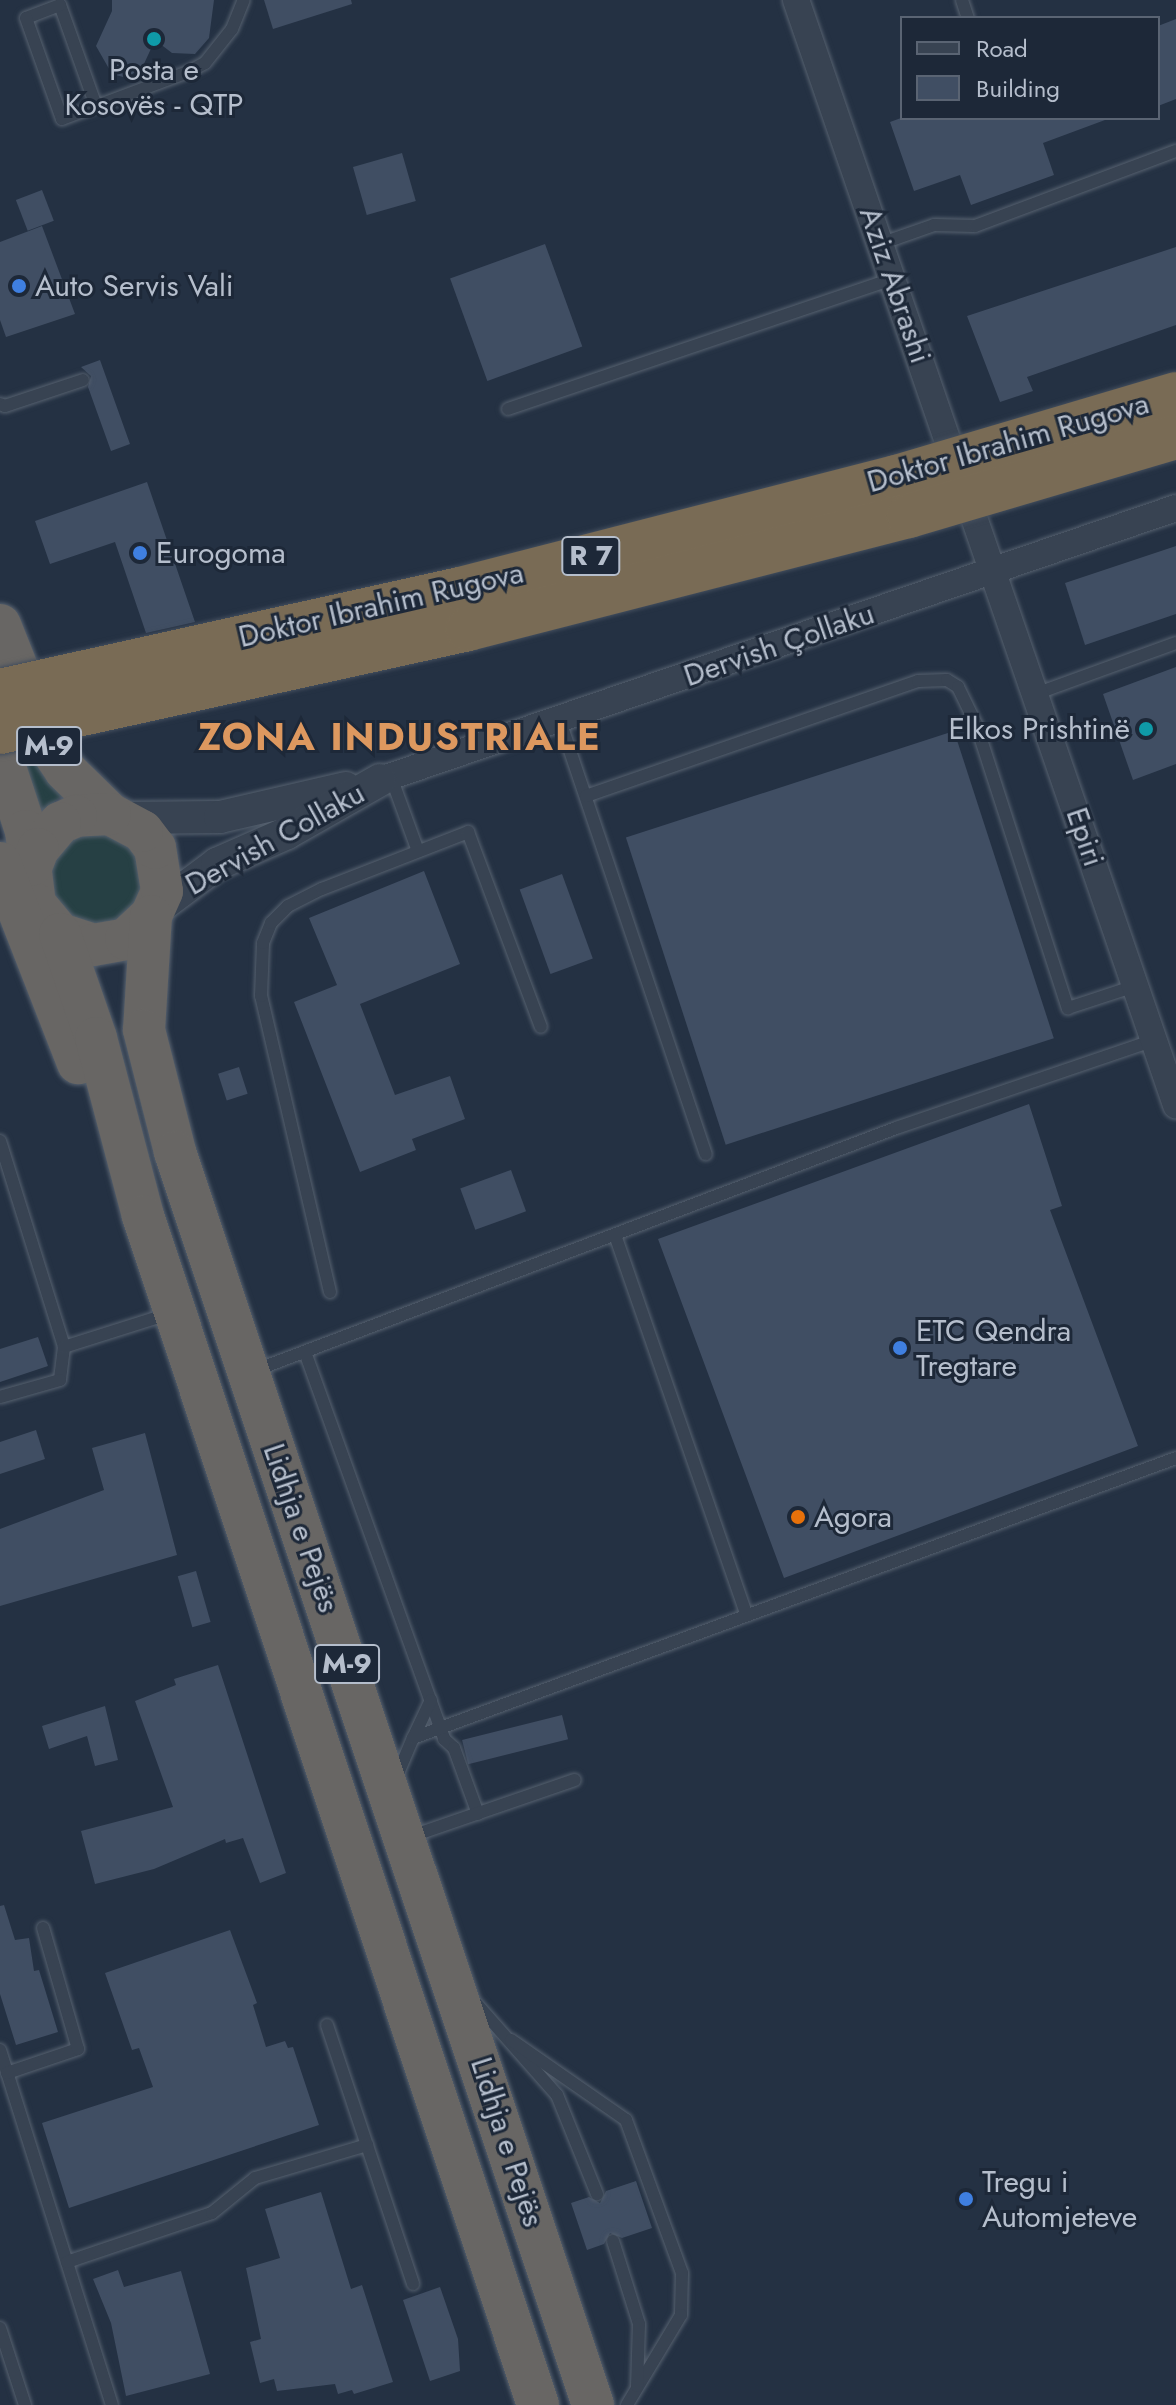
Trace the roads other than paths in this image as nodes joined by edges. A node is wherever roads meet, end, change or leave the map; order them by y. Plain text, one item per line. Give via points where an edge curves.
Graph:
1 (244, 0) edge
2 (796, 0) edge
3 (96, 106) junction
4 (1176, 151) edge
5 (880, 244) junction
6 (892, 279) junction
7 (83, 380) dead end
8 (1176, 394) edge
9 (0, 404) edge
10 (508, 409) dead end
11 (1176, 437) edge
12 (1176, 508) edge
13 (993, 570) junction
14 (0, 625) edge
15 (1176, 643) edge
16 (0, 691) edge
17 (1035, 694) junction
18 (560, 721) junction
19 (0, 732) edge
20 (0, 752) edge
21 (386, 778) junction
22 (586, 796) junction
23 (117, 816) junction
24 (418, 851) junction
25 (16, 864) edge
26 (153, 914) junction
27 (60, 934) junction
28 (1135, 986) junction
29 (541, 1027) dead end
30 (1154, 1040) junction
31 (1173, 1088) edge
32 (0, 1141) edge
33 (706, 1154) dead end
34 (143, 1216) junction
35 (615, 1235) junction
36 (330, 1292) dead end
37 (175, 1312) junction
38 (64, 1347) junction
39 (305, 1352) junction
40 (249, 1372) junction
41 (0, 1397) edge
42 (1176, 1458) edge
43 (746, 1613) junction
44 (431, 1700) junction
45 (441, 1728) junction
46 (413, 1738) junction
47 (575, 1780) dead end
48 (389, 1792) junction
49 (478, 1814) junction
50 (405, 1839) junction
51 (43, 1928) dead end
52 (452, 1978) junction
53 (327, 2025) dead end
54 (511, 2040) junction
55 (0, 2050) edge
56 (7, 2073) junction
57 (367, 2145) junction
58 (597, 2194) dead end
59 (613, 2241) dead end
60 (67, 2262) junction
61 (413, 2284) dead end
62 (0, 2328) edge
63 (0, 2371) edge
64 (14, 2373) junction
65 (635, 2393) junction
66 (25, 2405) edge
67 (112, 2405) edge
68 (538, 2405) edge
69 (593, 2405) edge
70 (627, 2405) edge

1 - 3 lane via 232,29 205,63
2 - 5 street, Aziz Abrashi
3 - 3 lane via 62,119 26,18 60,5
4 - 5 lane via 975,226 934,225
5 - 6 street, Aziz Abrashi
6 - 10 lane
6 - 13 street, Aziz Abrashi
7 - 9 lane
8 - 16 highway, Doktor Ibrahim Rugova / R 7, bridge via 896,477 475,585
11 - 19 highway, Doktor Ibrahim Rugova / R 7, bridge via 880,524 497,621
12 - 13 street, Dervish Çollaku
13 - 17 street, Epiri
13 - 18 street, Dervish Çollaku
14 - 23 highway, Lidhja e Pejës / M-9 via 47,743 65,770
15 - 17 lane
17 - 28 street, Epiri
18 - 21 street, Dervish Çollaku
18 - 22 lane
20 - 25 highway, Lidhja e Pejës / M-9
21 - 23 street, Dervish Collaku via 220,817
21 - 24 lane
21 - 26 street, Dervish Collaku via 287,833 217,864
22 - 28 lane via 918,681 947,680 958,687 976,724 1068,1008
22 - 33 lane
23 - 25 highway via 76,816 60,823
23 - 26 highway, Lidhja e Pejës via 149,839 162,869
24 - 29 lane via 468,832
24 - 36 lane via 288,906 271,923 263,943 261,996 267,1029
25 - 27 highway, Lidhja e Pejës via 35,904
25 - 34 highway via 103,1128
26 - 27 highway via 126,939 110,944 76,942
26 - 40 highway, Lidhja e Pejës / M-9 via 143,1003 150,1060
27 - 34 highway, Lidhja e Pejës / M-9 via 96,1038
28 - 30 street, Epiri
30 - 31 street, Epiri
30 - 35 lane via 896,1128
32 - 38 lane
34 - 37 highway, Lidhja e Pejës / M-9
35 - 39 lane
35 - 43 lane
37 - 38 lane
37 - 68 highway, Lidhja e Pejës / M-9
38 - 41 lane via 60,1380
39 - 40 lane
39 - 44 lane
40 - 48 highway, Lidhja e Pejës / M-9
42 - 43 lane
43 - 45 lane
44 - 45 lane
44 - 46 lane
45 - 46 lane
45 - 49 lane
46 - 48 lane
47 - 49 lane
48 - 50 highway, Lidhja e Pejës / M-9
49 - 50 lane
50 - 52 highway, Lidhja e Pejës / M-9
51 - 56 lane via 78,2049
52 - 54 lane
52 - 69 highway, Lidhja e Pejës / M-9
53 - 57 lane
54 - 58 lane via 557,2095
54 - 65 lane via 607,2104 626,2120 637,2140 684,2293 671,2339
55 - 56 lane
56 - 60 lane
57 - 60 lane via 255,2178 212,2213
57 - 61 lane
59 - 65 lane via 639,2324
60 - 67 lane
62 - 64 lane
63 - 64 lane
64 - 66 lane
65 - 70 lane

